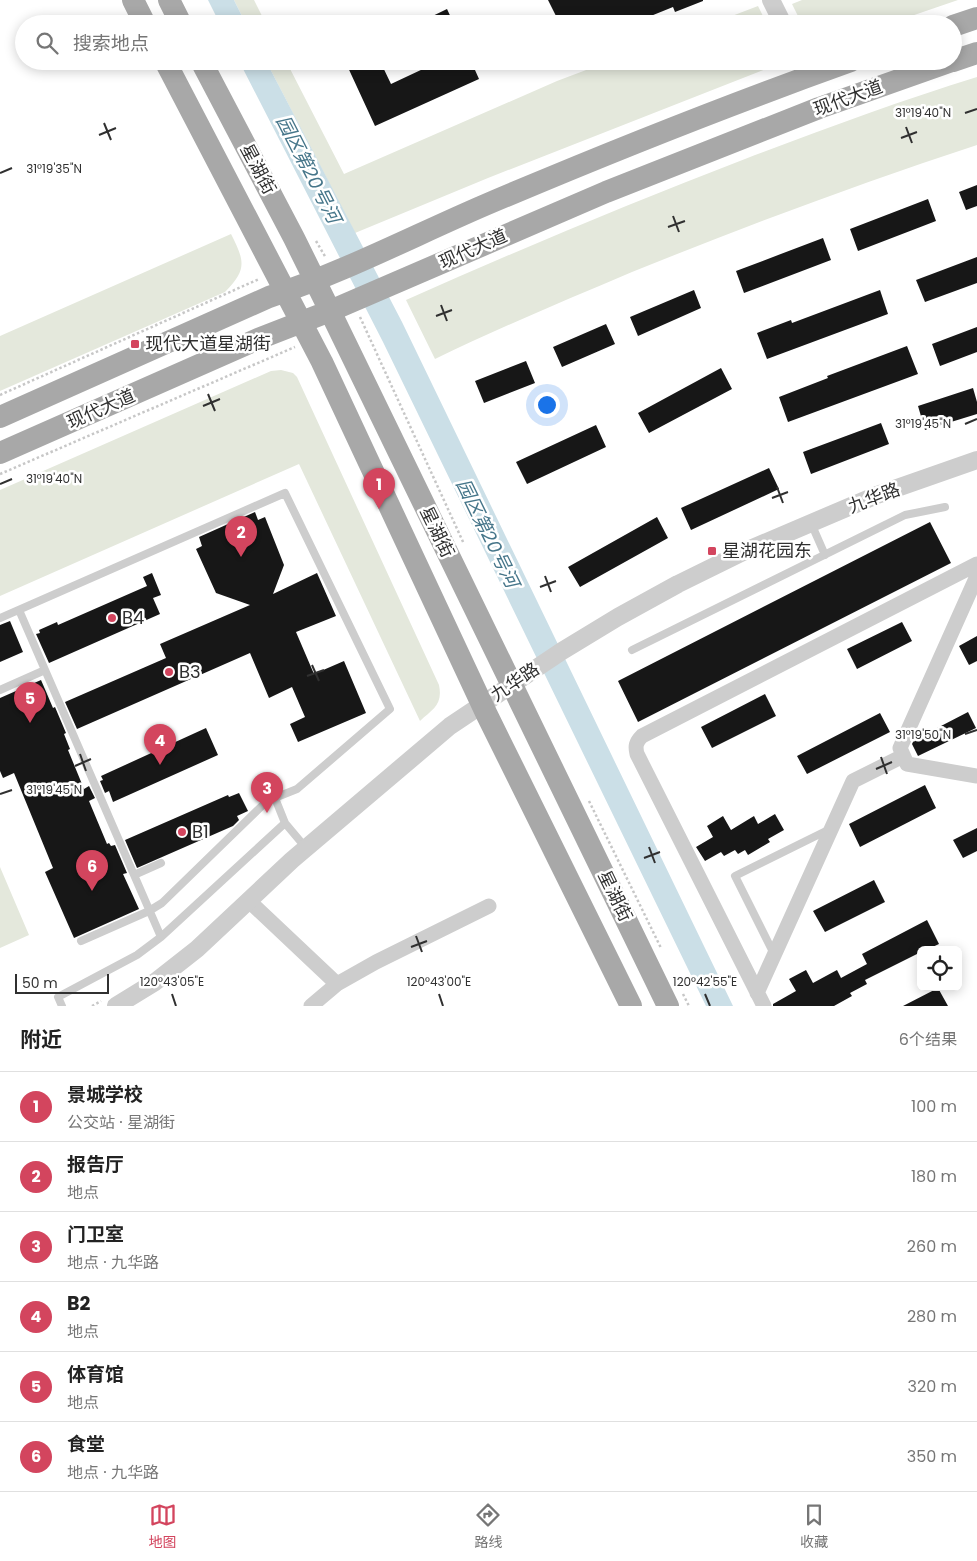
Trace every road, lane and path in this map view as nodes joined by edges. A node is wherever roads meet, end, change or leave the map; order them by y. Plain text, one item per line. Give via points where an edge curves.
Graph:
1 (132, 0) edge
2 (169, 0) edge
3 (771, 0) edge
4 (140, 15) edge
5 (177, 15) edge
6 (778, 15) edge
7 (977, 18) edge
8 (962, 23) edge
9 (977, 53) edge
10 (962, 58) edge
11 (170, 70) edge
12 (206, 70) edge
13 (804, 70) edge
14 (927, 70) edge
15 (316, 281) junction
16 (280, 282) junction
17 (359, 309) junction
18 (335, 320) junction
19 (306, 331) junction
20 (0, 395) edge
21 (0, 416) edge
22 (0, 453) edge
23 (977, 460) edge
24 (0, 474) edge
25 (945, 507) dead end
26 (811, 523) junction
27 (825, 555) junction
28 (977, 564) edge
29 (977, 576) edge
30 (19, 610) junction
31 (0, 618) edge
32 (632, 650) dead end
33 (45, 670) junction
34 (511, 685) junction
35 (0, 690) edge
36 (482, 704) junction
37 (903, 756) junction
38 (977, 776) edge
39 (275, 798) junction
40 (285, 823) junction
41 (832, 829) junction
42 (306, 848) junction
43 (161, 863) dead end
44 (134, 875) junction
45 (248, 901) junction
46 (489, 906) dead end
47 (149, 911) junction
48 (161, 937) junction
49 (81, 941) dead end
50 (774, 954) junction
51 (337, 984) junction
52 (760, 999) edge
53 (62, 1006) edge
54 (116, 1006) edge
55 (311, 1006) edge
56 (631, 1006) edge
57 (668, 1006) edge

1 - 4 main road
2 - 5 main road
3 - 6 street
7 - 8 main road
9 - 10 main road, 现代大道
11 - 16 main road, 星湖街
12 - 15 main road, 星湖街
13 - 15 main road, 现代大道
14 - 17 main road, 现代大道 via 819,108 538,220 388,286
15 - 16 main road, 现代大道
15 - 18 main road, 星湖街
16 - 19 main road, 星湖街
16 - 20 path
16 - 21 main road, 现代大道 via 269,297
17 - 18 main road, 现代大道
17 - 18 path
18 - 19 main road, 现代大道
18 - 34 main road, 星湖街
19 - 22 main road, 现代大道
19 - 24 path
19 - 36 main road, 星湖街
23 - 26 street, 九华路
25 - 27 lane via 905,514
26 - 27 lane
26 - 34 street, 九华路 via 678,584 618,617
27 - 32 lane
28 - 52 street via 637,741 636,754
29 - 37 street via 900,748
30 - 31 lane
30 - 33 lane
30 - 39 lane via 285,493 390,709 297,789
33 - 35 lane
33 - 44 lane
34 - 36 street, 九华路
34 - 57 main road, 星湖街
36 - 42 street, 九华路 via 450,726
36 - 56 main road, 星湖街
37 - 38 street via 907,764
37 - 41 street via 853,781
39 - 40 lane
39 - 47 lane via 267,801 162,903
40 - 42 lane
40 - 48 lane
41 - 50 street
41 - 50 lane via 735,876
42 - 45 street, 九华路
43 - 44 lane
44 - 47 lane
45 - 51 street
45 - 54 street, 九华路 via 197,950
46 - 51 street
47 - 48 lane
47 - 49 lane
48 - 53 lane via 137,955 58,997
50 - 52 street
51 - 55 street

